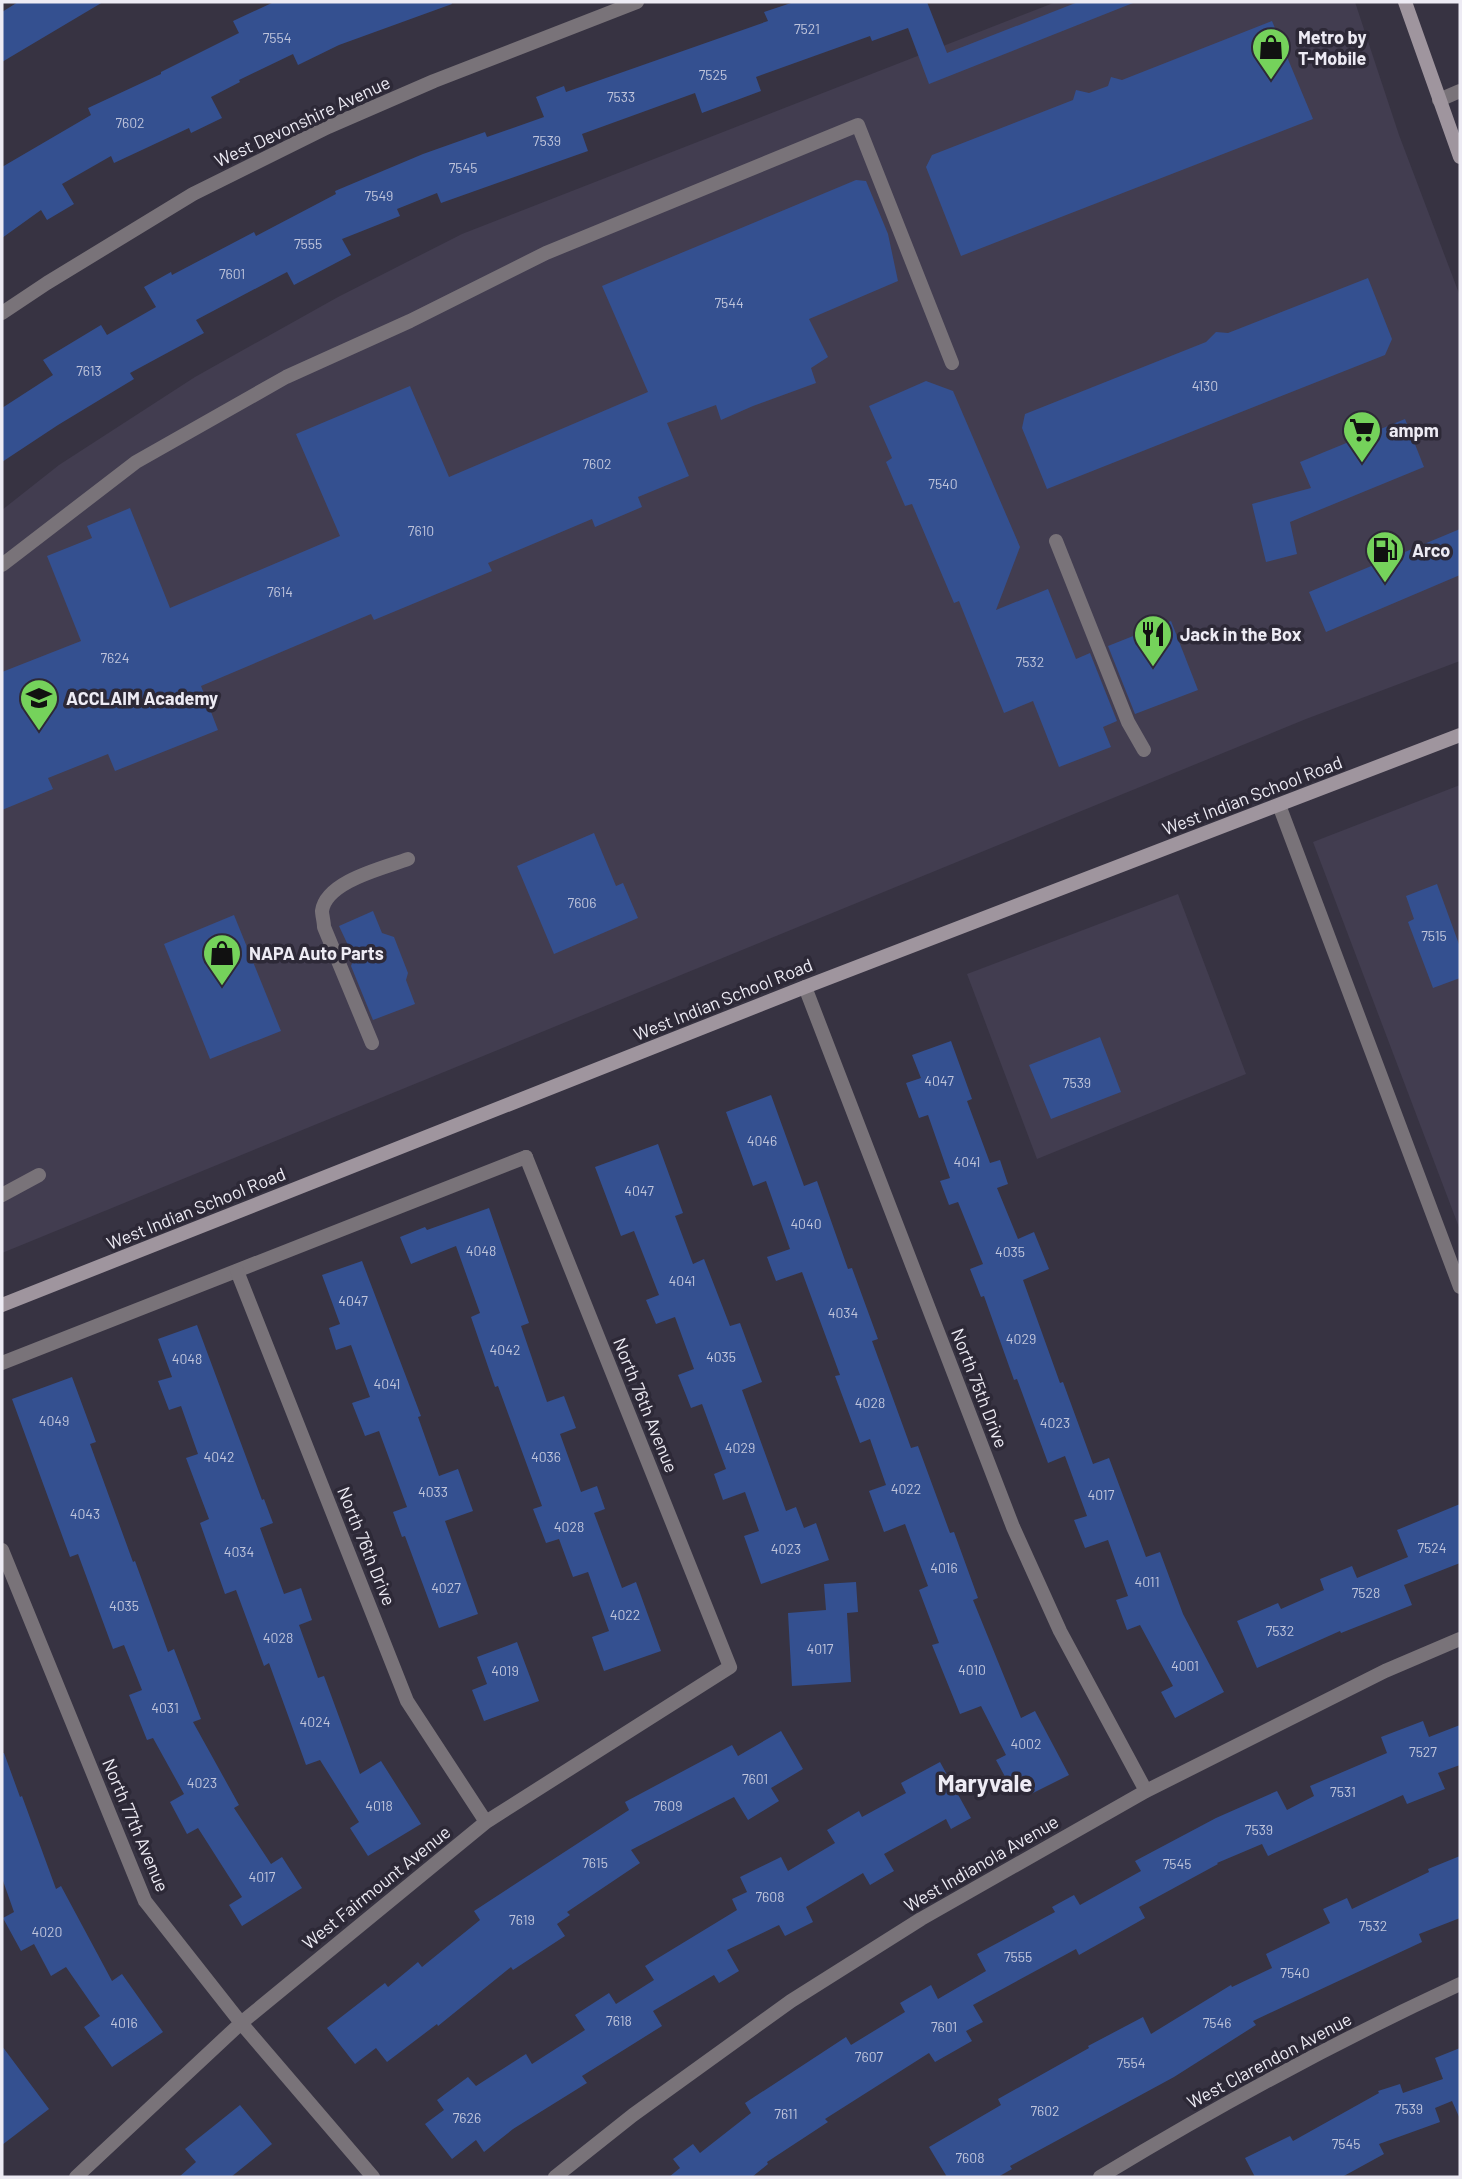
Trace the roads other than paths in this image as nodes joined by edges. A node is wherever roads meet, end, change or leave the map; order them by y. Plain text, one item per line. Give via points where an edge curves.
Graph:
1 (638, 2) edge
2 (1405, 2) edge
3 (1460, 91) edge
4 (1439, 100) junction
5 (1460, 158) edge
6 (2, 313) edge
7 (951, 363) dead end
8 (1056, 541) dead end
9 (2, 565) edge
10 (1460, 735) edge
11 (1144, 750) dead end
12 (1279, 805) junction
13 (408, 859) dead end
14 (805, 987) junction
15 (372, 1043) dead end
16 (39, 1175) dead end
17 (2, 1195) edge
18 (237, 1271) junction
19 (1460, 1287) edge
20 (2, 1306) edge
21 (2, 1363) edge
22 (2, 1550) edge
23 (1460, 1639) edge
24 (730, 1667) joint
25 (1146, 1791) junction
26 (486, 1822) junction
27 (1460, 1984) edge
28 (241, 2022) junction
29 (76, 2177) edge
30 (373, 2177) edge
31 (555, 2177) edge
32 (1100, 2177) edge

1 - 6 street, West Devonshire Avenue via 434,81 304,139 193,194
2 - 4 main road
3 - 4 street
4 - 5 main road
7 - 9 street via 858,125 546,253 286,377 136,462
8 - 11 street via 1128,722
10 - 12 main road, West Indian School Road
12 - 14 main road, West Indian School Road
12 - 19 street
13 - 15 street via 341,884 328,895 322,910 324,927
14 - 20 main road, West Indian School Road
14 - 25 street, North 75th Drive via 1013,1527 1060,1631
16 - 17 street
18 - 21 street
18 - 24 street, North 76th Avenue via 526,1157
18 - 26 street, North 76th Drive via 407,1701
22 - 28 street, North 77th Avenue via 145,1901
23 - 25 street, West Indianola Avenue via 1385,1671
24 - 26 street, West Fairmount Avenue
25 - 31 street, West Indianola Avenue via 921,1919 791,2001
26 - 28 street, West Fairmount Avenue
27 - 32 street, West Clarendon Avenue via 1307,2059
28 - 29 street, West Fairmount Avenue
28 - 30 street, North 77th Avenue

